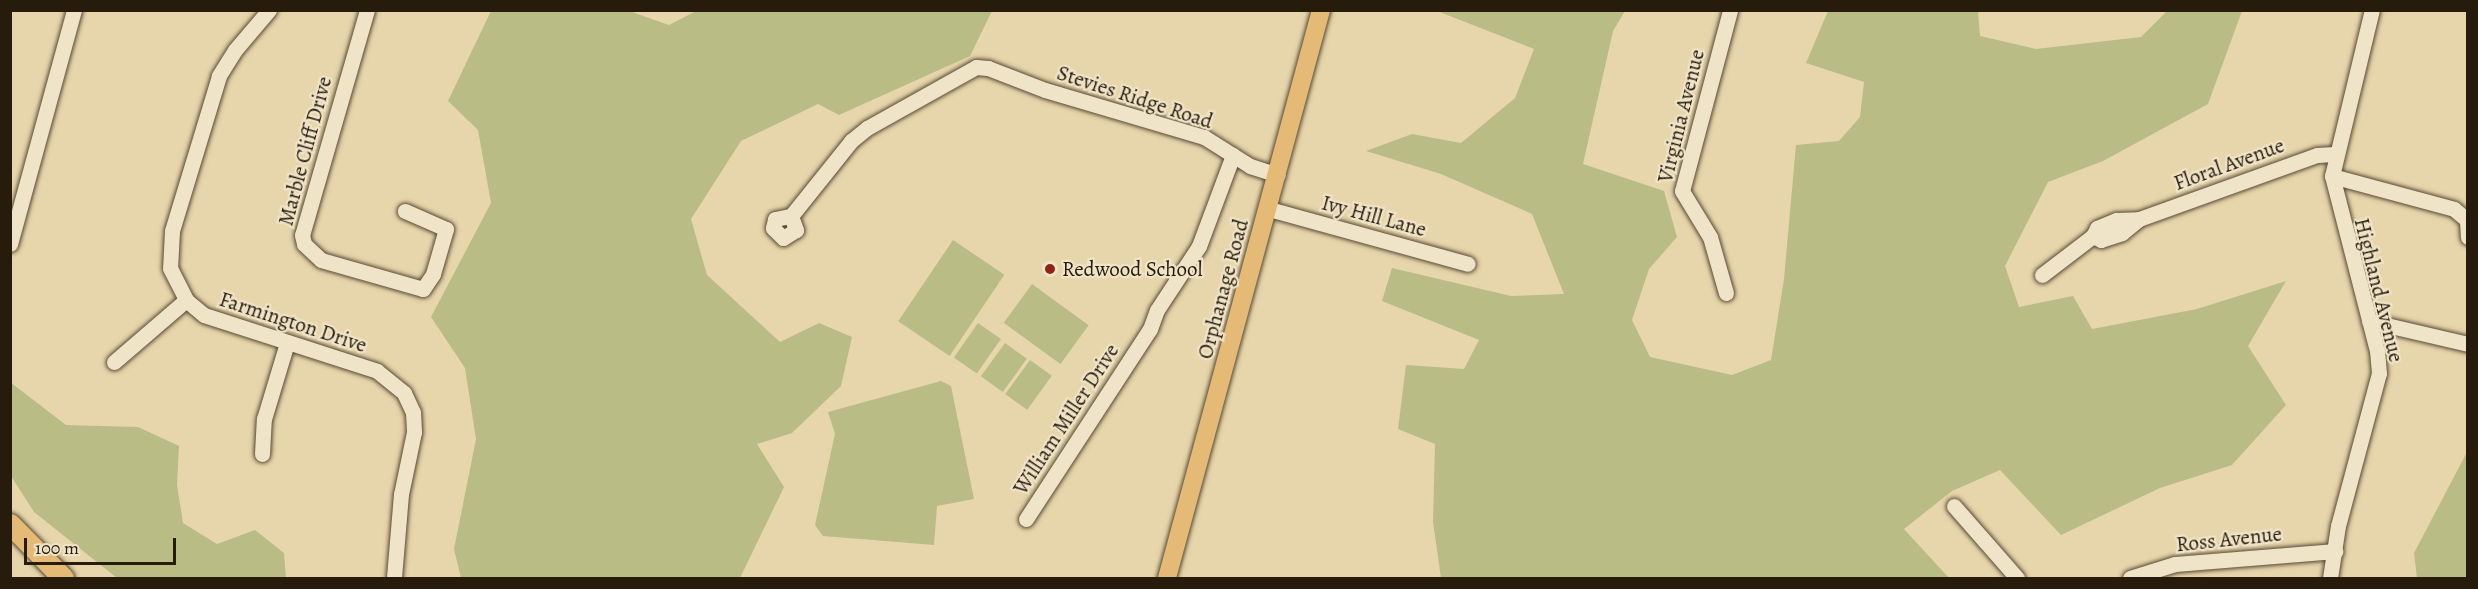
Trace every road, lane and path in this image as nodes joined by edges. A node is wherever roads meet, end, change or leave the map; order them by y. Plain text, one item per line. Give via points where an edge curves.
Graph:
1 (74, 10) edge
2 (269, 10) edge
3 (367, 10) edge
4 (1321, 10) edge
5 (1730, 10) edge
6 (2372, 10) edge
7 (2334, 154) junction
8 (1233, 155) junction
9 (1278, 175) junction
10 (2332, 176) junction
11 (1269, 209) junction
12 (405, 211) dead end
13 (790, 216) dead end
14 (2468, 237) edge
15 (10, 244) edge
16 (1468, 264) dead end
17 (2042, 275) dead end
18 (1726, 293) dead end
19 (186, 300) junction
20 (1157, 310) junction
21 (2369, 321) junction
22 (288, 343) junction
23 (2468, 344) edge
24 (114, 362) dead end
25 (262, 454) dead end
26 (1954, 506) dead end
27 (10, 524) edge
28 (2335, 551) junction
29 (63, 579) edge
30 (394, 579) edge
31 (1167, 579) edge
32 (2017, 579) edge
33 (2130, 579) edge
34 (2330, 579) edge

1 - 15 street
2 - 19 street, Farmington Drive via 219,76 176,220 169,246 170,268
3 - 12 street, Marble Cliff Drive via 302,235 304,244 314,256 335,266 423,290 433,274 446,229
4 - 9 main road, Orphanage Road
5 - 18 street, Virginia Avenue via 1682,191 1710,237
6 - 7 street, Highland Avenue
7 - 10 street, Highland Avenue
7 - 17 street, Floral Avenue via 2317,155 2139,219 2116,220 2097,228 2093,236
8 - 9 street, Stevies Ridge Road via 1250,166
8 - 13 street, Stevies Ridge Road via 1204,137 976,67 867,128
8 - 20 street, William Miller Drive via 1199,246
9 - 11 main road, Orphanage Road
10 - 14 street via 2454,208 2467,220
10 - 21 street, Highland Avenue
11 - 16 street, Ivy Hill Lane
11 - 31 main road, Orphanage Road
19 - 22 street, Farmington Drive via 212,319
19 - 24 street
20 - 20 street, William Miller Drive via 1141,324 1031,492 1025,505 1026,519 1150,328
21 - 23 street
21 - 28 street, Highland Avenue via 2379,373 2338,526
22 - 25 street via 264,419
22 - 30 street, Farmington Drive via 377,371 399,385 410,403 414,432 401,494
26 - 32 street
27 - 29 highway
28 - 33 street, Ross Avenue via 2175,564
28 - 34 street, Highland Avenue

